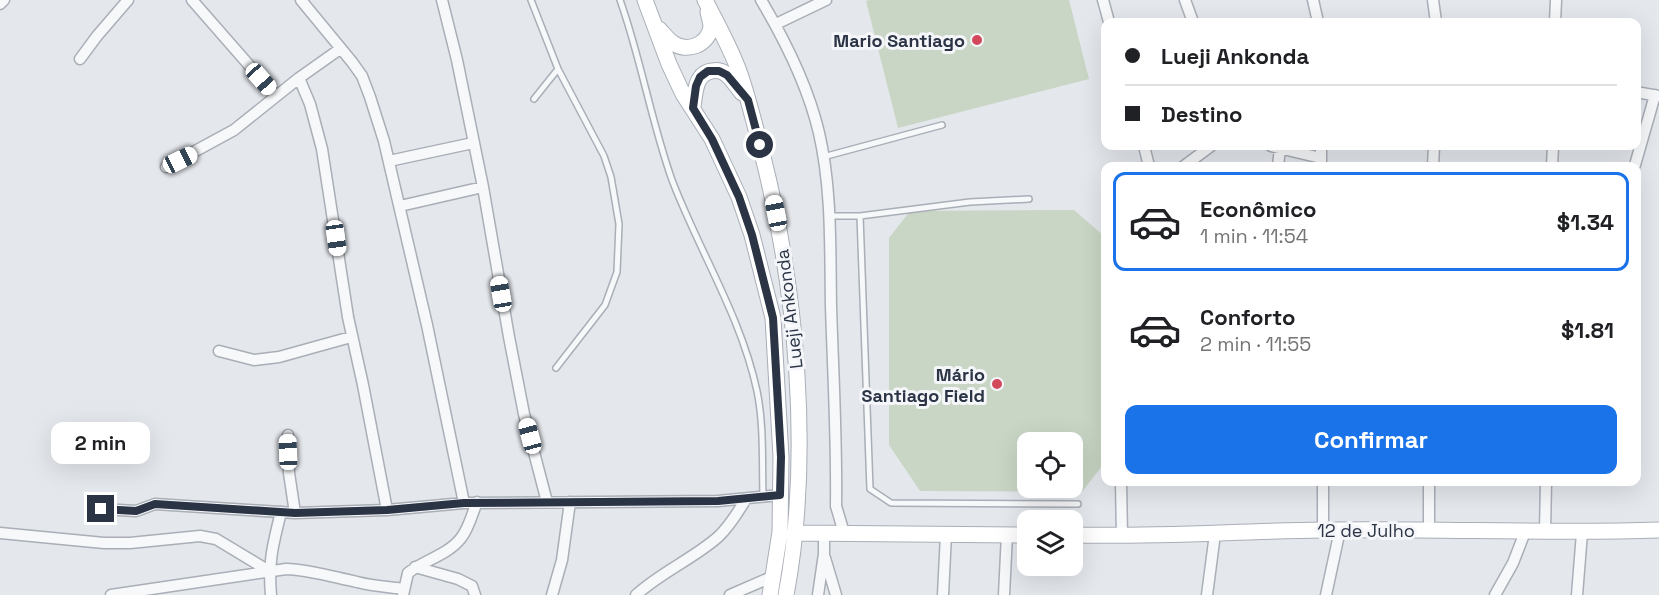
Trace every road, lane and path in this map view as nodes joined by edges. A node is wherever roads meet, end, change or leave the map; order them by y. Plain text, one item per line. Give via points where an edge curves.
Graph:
1 (4, 0) edge
2 (128, 0) edge
3 (192, 0) edge
4 (301, 0) edge
5 (442, 0) edge
6 (531, 0) edge
7 (620, 0) edge
8 (645, 0) edge
9 (762, 0) edge
10 (826, 0) edge
11 (1103, 0) edge
12 (1185, 0) edge
13 (1313, 0) edge
14 (1433, 0) edge
15 (1556, 0) edge
16 (706, 2) edge
17 (0, 4) edge
18 (1108, 18) edge
19 (1192, 18) edge
20 (1317, 18) edge
21 (1435, 18) edge
22 (1555, 18) edge
23 (655, 24) junction
24 (776, 24) junction
25 (340, 49) junction
26 (80, 59) dead end
27 (558, 69) junction
28 (299, 78) junction
29 (1641, 93) edge
30 (1657, 95) edge
31 (276, 96) junction
32 (534, 99) dead end
33 (748, 100) junction
34 (693, 108) junction
35 (942, 125) dead end
36 (473, 143) junction
37 (1641, 146) edge
38 (1205, 150) edge
39 (1284, 150) edge
40 (823, 157) junction
41 (389, 161) junction
42 (1189, 162) edge
43 (1321, 162) edge
44 (166, 167) dead end
45 (483, 187) junction
46 (1029, 199) dead end
47 (399, 206) junction
48 (829, 216) junction
49 (860, 216) junction
50 (351, 337) junction
51 (219, 351) dead end
52 (556, 368) dead end
53 (288, 435) dead end
54 (1121, 486) edge
55 (1323, 486) edge
56 (1430, 486) edge
57 (1546, 486) edge
58 (780, 495) junction
59 (763, 497) junction
60 (746, 499) junction
61 (477, 502) junction
62 (547, 502) junction
63 (570, 502) junction
64 (464, 503) junction
65 (1078, 504) dead end
66 (101, 509) dead end
67 (387, 510) junction
68 (281, 512) junction
69 (295, 513) junction
70 (1323, 530) junction
71 (1340, 530) junction
72 (1659, 530) edge
73 (1429, 531) junction
74 (1545, 531) junction
75 (824, 532) junction
76 (1524, 532) junction
77 (1582, 532) junction
78 (0, 533) edge
79 (796, 533) junction
80 (844, 533) junction
81 (946, 534) junction
82 (1007, 534) junction
83 (1017, 534) edge
84 (1215, 534) junction
85 (1083, 536) edge
86 (1122, 536) junction
87 (824, 554) junction
88 (415, 567) junction
89 (269, 571) junction
90 (774, 576) junction
91 (404, 592) edge
92 (111, 595) edge
93 (271, 595) edge
94 (380, 595) edge
95 (475, 595) edge
96 (552, 595) edge
97 (636, 595) edge
98 (730, 595) edge
99 (770, 595) edge
100 (786, 595) edge
101 (818, 595) edge
102 (836, 595) edge
103 (943, 595) edge
104 (1004, 595) edge
105 (1207, 595) edge
106 (1326, 595) edge
107 (1495, 595) edge
108 (1577, 595) edge

1 - 17 street
2 - 26 street
3 - 31 street
4 - 25 street
5 - 36 street
6 - 27 lane
7 - 59 lane via 672,177 692,231 737,324 757,392
8 - 23 main road
9 - 24 street, Lueji Ankonda
10 - 24 street
11 - 18 street
12 - 19 street
13 - 20 street
14 - 21 street
15 - 22 street
16 - 23 main road via 711,27 695,47 672,43
16 - 33 main road, Lueji Ankonda via 729,48
23 - 34 main road via 683,94
24 - 40 street, Lueji Ankonda via 807,95
25 - 28 street
25 - 41 street via 362,76
27 - 32 lane
27 - 52 lane via 607,167 619,224 619,246 617,272 604,305
28 - 31 street
28 - 50 street via 322,149
29 - 30 street
30 - 37 street
31 - 44 street via 234,130
33 - 34 main road via 727,75 708,71 696,86
33 - 79 main road, Lueji Ankonda via 784,259 797,377
34 - 58 main road via 739,197 773,318
35 - 40 lane
36 - 41 street
36 - 45 street
38 - 42 street
39 - 43 street
40 - 48 street, Lueji Ankonda
41 - 47 street
45 - 47 street
45 - 62 street via 508,337
46 - 49 lane
47 - 64 street
48 - 49 lane
48 - 80 street, Lueji Ankonda via 836,506
49 - 65 lane via 870,489 891,503
50 - 51 street via 254,360
50 - 67 street
53 - 69 street
54 - 86 street
55 - 70 street
56 - 73 street
57 - 74 street
58 - 59 street
58 - 90 main road
59 - 60 street
60 - 63 street
60 - 97 street via 718,538
61 - 62 street
61 - 64 street
61 - 88 street via 459,540
62 - 63 street
63 - 96 street via 562,560
64 - 67 street
66 - 68 street via 136,511 155,504
67 - 69 street
68 - 69 street
68 - 89 street
70 - 71 main road, 12 de Julho
70 - 84 main road, 12 de Julho
71 - 73 main road, 12 de Julho
71 - 106 street
72 - 77 main road, 12 de Julho
73 - 76 main road, 12 de Julho
74 - 76 main road, 12 de Julho
74 - 77 main road, 12 de Julho
75 - 79 main road
75 - 80 main road
75 - 87 street
76 - 107 street
77 - 108 street
78 - 89 street via 104,543 200,536 216,539
79 - 100 main road, Lueji Ankonda
80 - 81 main road
81 - 82 main road
81 - 103 street
82 - 83 main road
82 - 104 street
84 - 86 main road, 12 de Julho
84 - 105 street
85 - 86 main road, 12 de Julho
87 - 101 street
87 - 102 street
88 - 91 street via 408,573
88 - 95 street via 458,579 472,586
89 - 91 street via 301,569
89 - 92 street
89 - 93 street
90 - 98 street
90 - 99 main road
91 - 94 street

